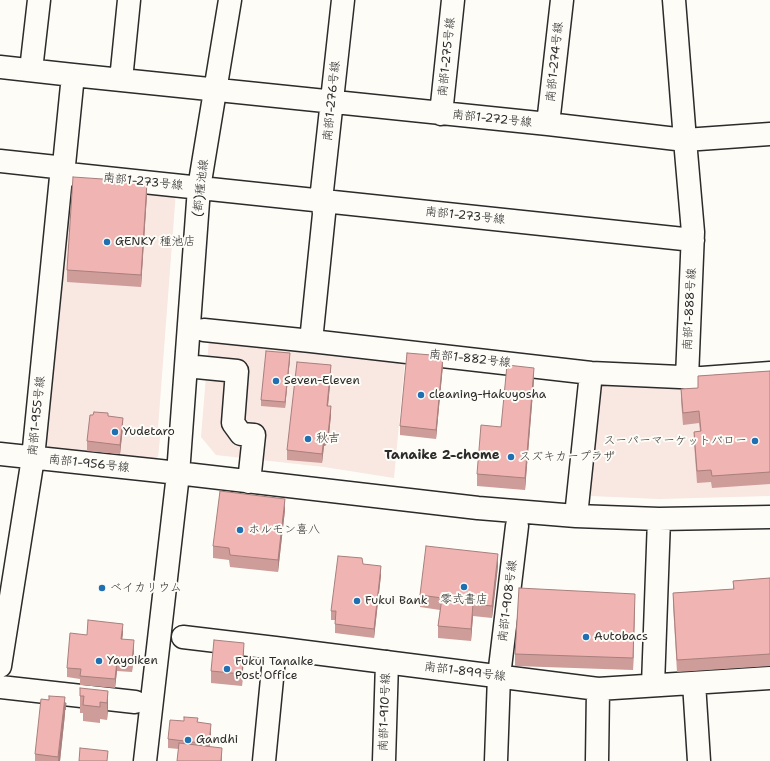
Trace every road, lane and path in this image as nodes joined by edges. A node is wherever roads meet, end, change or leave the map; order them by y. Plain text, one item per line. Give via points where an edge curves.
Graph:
1 (39, 0) edge
2 (129, 0) edge
3 (230, 0) edge
4 (343, 0) edge
5 (453, 0) edge
6 (562, 0) edge
7 (674, 0) edge
8 (0, 67) edge
9 (31, 70) junction
10 (73, 75) junction
11 (121, 80) junction
12 (215, 90) junction
13 (332, 103) junction
14 (441, 114) junction
15 (548, 124) junction
16 (770, 134) edge
17 (685, 140) junction
18 (0, 160) edge
19 (63, 168) junction
20 (200, 188) junction
21 (323, 202) junction
22 (693, 240) junction
23 (204, 330) dead end
24 (311, 341) junction
25 (186, 366) junction
26 (591, 373) junction
27 (770, 373) edge
28 (687, 378) junction
29 (0, 454) edge
30 (33, 458) junction
31 (178, 474) junction
32 (249, 482) junction
33 (576, 516) junction
34 (770, 517) edge
35 (659, 519) junction
36 (517, 526) dead end
37 (8, 569) edge
38 (183, 637) dead end
39 (275, 648) junction
40 (387, 662) junction
41 (0, 666) edge
42 (499, 676) junction
43 (770, 678) edge
44 (694, 683) junction
45 (653, 686) junction
46 (0, 687) edge
47 (598, 689) junction
48 (135, 702) dead end
49 (145, 761) edge
50 (264, 761) edge
51 (384, 761) edge
52 (496, 761) edge
53 (597, 761) edge
54 (699, 761) edge

1 - 9 street
2 - 11 street
3 - 12 street, (都)種池線
4 - 13 street, 南部1-276号線
5 - 14 street, 南部1-275号線
6 - 15 street, 南部1-274号線
7 - 17 street
8 - 9 street, 南部1-272号線
9 - 10 street, 南部1-272号線
10 - 11 street, 南部1-272号線
10 - 19 street, 南部1-955号線
11 - 12 street, 南部1-272号線
12 - 13 street, 南部1-272号線
12 - 20 street, (都)種池線
13 - 14 street, 南部1-272号線
13 - 21 street, 南部1-276号線
14 - 15 street, 南部1-272号線
15 - 17 street, 南部1-272号線
16 - 17 street, 南部1-272号線
17 - 22 street
18 - 19 street, 南部1-273号線
19 - 20 street, 南部1-273号線 via 68,174
19 - 30 street, 南部1-955号線
20 - 21 street, 南部1-273号線
20 - 25 street, (都)種池線
21 - 22 street, 南部1-273号線
21 - 24 street via 324,214
22 - 28 street, 南部1-888号線
23 - 24 street, 南部1-882号線
24 - 26 street, 南部1-882号線
25 - 31 street, (都)種池線
25 - 32 street via 236,371 233,423 241,434 254,435
26 - 28 street, 南部1-882号線
26 - 33 street
27 - 28 street, 南部1-882号線
29 - 30 street, 南部1-956号線
30 - 31 street, 南部1-956号線
30 - 37 street, 南部1-955号線
31 - 32 street, 南部1-956号線
31 - 49 street, (都)種池線
32 - 33 street, 南部1-956号線 via 478,508
33 - 35 street, 南部1-956号線
34 - 35 street, 南部1-956号線
35 - 45 street
36 - 42 street, 南部1-908号線
37 - 41 street, 南部1-955号線
38 - 39 street, 南部1-899号線
39 - 40 street, 南部1-899号線
39 - 50 street
40 - 42 street, 南部1-899号線
40 - 51 street, 南部1-910号線
42 - 47 street, 南部1-899号線
42 - 52 street, 南部1-908号線
43 - 44 street, 南部1-899号線
44 - 45 street, 南部1-899号線
44 - 54 street
45 - 47 street, 南部1-899号線
46 - 48 street
47 - 53 street

